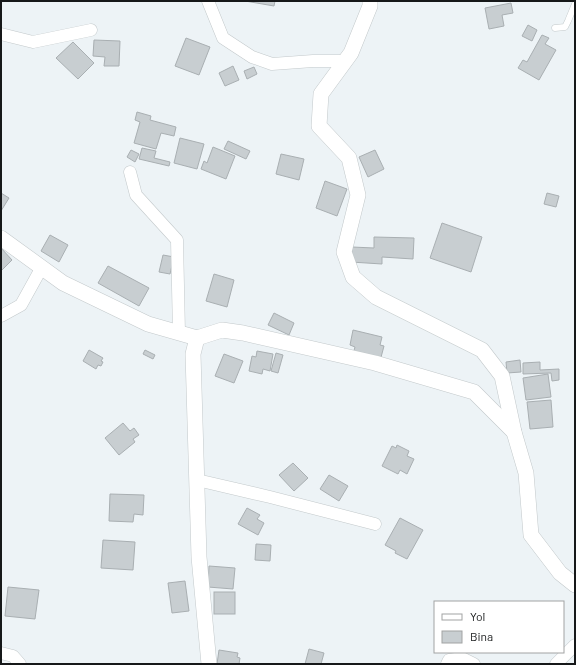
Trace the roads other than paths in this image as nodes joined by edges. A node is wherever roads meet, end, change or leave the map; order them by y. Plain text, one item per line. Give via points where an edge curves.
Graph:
1 (208, 1) edge
2 (370, 1) edge
3 (575, 4) edge
4 (555, 28) dead end
5 (91, 30) dead end
6 (1, 34) edge
7 (345, 62) junction
8 (130, 172) dead end
9 (1, 238) edge
10 (42, 267) junction
11 (1, 316) edge
12 (179, 333) junction
13 (197, 338) junction
14 (514, 432) junction
15 (197, 480) junction
16 (375, 524) dead end
17 (575, 585) edge
18 (575, 645) edge
19 (1, 653) edge
20 (20, 664) edge
21 (209, 664) edge
22 (447, 664) edge
23 (474, 664) edge
24 (556, 664) edge

1 - 7 street via 223,38 252,57 272,64
2 - 7 street via 351,53
3 - 4 lane via 565,27
5 - 6 street via 33,42
7 - 14 street via 321,94 319,126 349,158 358,195 344,252 353,277 376,297 482,350 502,376
8 - 12 street via 136,195 177,240
9 - 10 street
10 - 11 street via 21,305
10 - 12 street via 63,282 148,324
12 - 13 street
13 - 14 street via 222,330 243,332 375,363 474,392
13 - 15 street via 193,354
14 - 17 street via 526,473 532,535 560,573
15 - 16 street
15 - 21 street via 199,558
18 - 24 street
19 - 20 street via 13,656
22 - 23 street via 449,660 462,658

